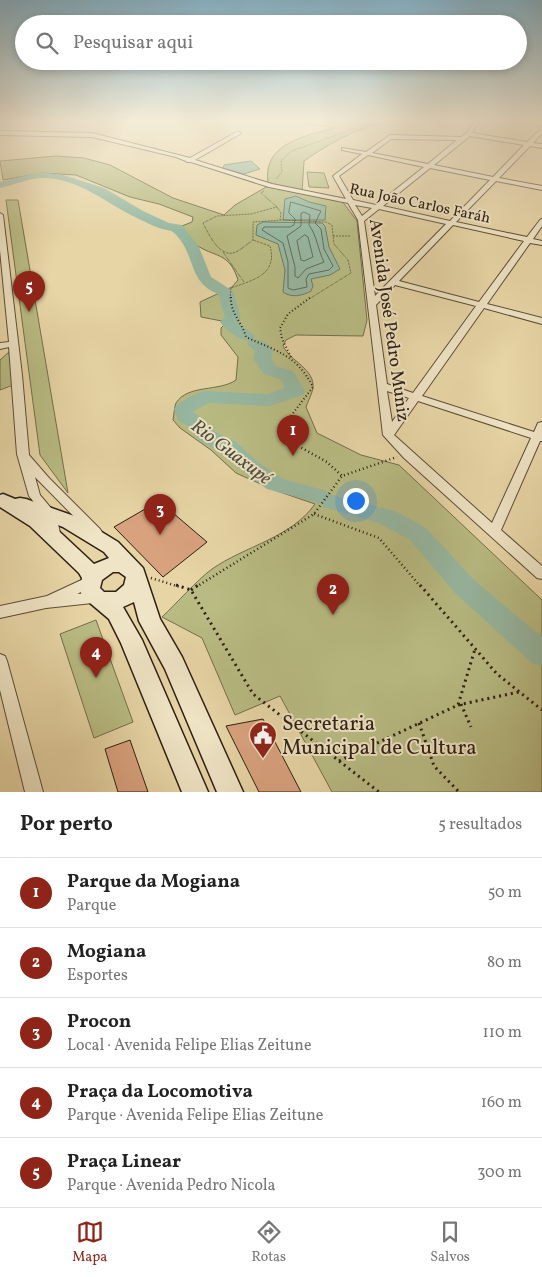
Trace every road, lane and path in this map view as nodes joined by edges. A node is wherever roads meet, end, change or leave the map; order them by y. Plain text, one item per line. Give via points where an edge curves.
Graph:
1 (179, 158) edge
2 (194, 158) edge
3 (284, 158) edge
4 (362, 158) edge
5 (390, 158) edge
6 (439, 158) edge
7 (516, 158) edge
8 (189, 161) junction
9 (430, 165) junction
10 (495, 179) junction
11 (270, 186) junction
12 (542, 188) edge
13 (350, 201) junction
14 (277, 207) junction
15 (378, 207) junction
16 (251, 214) junction
17 (0, 215) edge
18 (280, 220) junction
19 (361, 220) junction
20 (542, 221) edge
21 (252, 222) junction
22 (452, 223) junction
23 (333, 236) junction
24 (350, 236) dead end
25 (253, 240) junction
26 (528, 240) junction
27 (542, 243) edge
28 (223, 252) junction
29 (244, 282) junction
30 (394, 282) junction
31 (371, 305) junction
32 (483, 305) junction
33 (542, 321) edge
34 (7, 345) edge
35 (0, 356) edge
36 (291, 357) junction
37 (382, 386) junction
38 (415, 395) junction
39 (541, 433) edge
40 (388, 435) junction
41 (23, 454) junction
42 (408, 455) junction
43 (342, 476) junction
44 (2, 499) edge
45 (29, 500) junction
46 (50, 514) junction
47 (314, 514) junction
48 (494, 532) junction
49 (55, 539) junction
50 (111, 547) junction
51 (133, 570) junction
52 (542, 574) edge
53 (95, 589) junction
54 (191, 590) junction
55 (46, 602) junction
56 (0, 612) edge
57 (475, 649) junction
58 (0, 661) edge
59 (520, 692) junction
60 (459, 705) junction
61 (542, 710) edge
62 (419, 723) junction
63 (471, 727) dead end
64 (339, 761) junction
65 (34, 792) edge
66 (195, 792) edge
67 (230, 792) edge
68 (380, 792) edge
69 (459, 792) edge

1 - 8 street, Rua João Carlos Faráh
2 - 8 street
3 - 11 path via 281,161 282,172
4 - 13 street, Avenida José Pedro Muniz via 336,176
5 - 9 street
6 - 9 street
7 - 10 street
8 - 11 street, Rua João Carlos Faráh
9 - 10 street
9 - 15 street
10 - 12 street
10 - 22 street
11 - 13 street, Rua João Carlos Faráh
11 - 14 path via 261,193
13 - 15 street, Rua João Carlos Faráh
13 - 19 street, Avenida José Pedro Muniz
14 - 16 path
14 - 18 path via 281,213
15 - 19 street
15 - 22 street, Rua João Carlos Faráh
16 - 21 path
16 - 28 path via 224,215 203,223
17 - 34 street
18 - 21 path
18 - 23 path via 326,222 332,225
19 - 31 street, Avenida José Pedro Muniz
20 - 26 street
21 - 25 path
22 - 26 street, Rua João Carlos Faráh
22 - 30 street
23 - 24 path
23 - 36 path via 335,246 349,260 351,273 283,320 280,328 283,342
25 - 28 path via 232,253
25 - 29 path via 270,246 273,252 271,265 263,275
26 - 27 street, Rua João Carlos Faráh
26 - 32 street
28 - 29 path
29 - 36 path via 231,288 230,308 246,337
30 - 31 street
30 - 32 street
31 - 37 street, Avenida José Pedro Muniz
32 - 33 street
32 - 38 street
34 - 35 street
34 - 41 street
36 - 43 path via 307,372 313,387 280,431 291,442 327,462
37 - 38 street
37 - 40 street, Avenida José Pedro Muniz
38 - 39 street
38 - 40 street
39 - 48 street
40 - 42 street, Avenida José Pedro Muniz
41 - 45 street
41 - 50 street via 45,481
42 - 43 path
42 - 48 street, Avenida José Pedro Muniz
43 - 47 path
44 - 45 main road
44 - 49 main road via 36,520
45 - 46 main road
46 - 49 street
46 - 50 main road
47 - 54 path
47 - 57 path via 379,538
48 - 52 street, Avenida José Pedro Muniz
49 - 53 main road via 86,568
50 - 51 main road
51 - 53 main road via 122,564 104,566
51 - 53 main road via 136,585 129,595 115,601
51 - 54 path
51 - 67 main road via 150,621 174,664
53 - 55 street
53 - 55 street
53 - 66 main road via 116,613 131,640
54 - 64 path via 253,694
55 - 56 street
57 - 59 path via 497,674
57 - 60 path
58 - 65 street
59 - 60 path
59 - 61 path
60 - 62 path
60 - 63 path
62 - 64 path
62 - 69 path via 434,766
64 - 68 path

